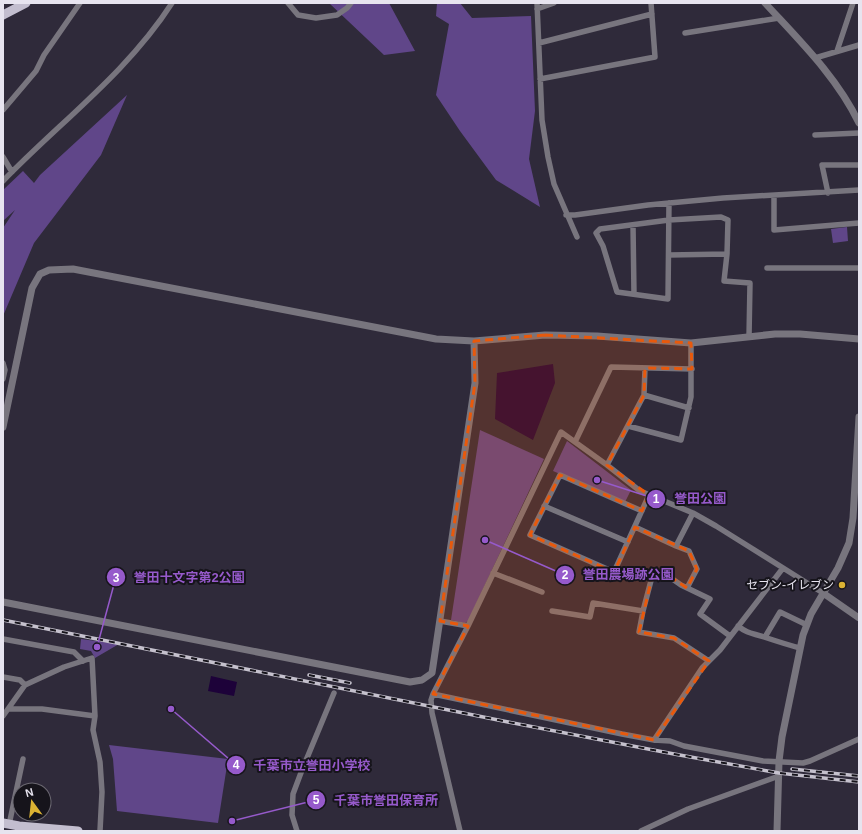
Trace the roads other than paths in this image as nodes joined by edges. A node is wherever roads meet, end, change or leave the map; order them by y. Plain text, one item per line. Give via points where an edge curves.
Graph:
1 (26, 3) edge
2 (80, 3) edge
3 (172, 3) edge
4 (288, 3) edge
5 (351, 3) edge
6 (554, 3) edge
7 (651, 3) edge
8 (764, 3) edge
9 (853, 3) edge
10 (537, 6) edge
11 (652, 14) junction
12 (3, 15) edge
13 (779, 18) junction
14 (685, 33) dead end
15 (539, 43) junction
16 (859, 46) edge
17 (837, 51) junction
18 (815, 58) junction
19 (540, 79) junction
20 (3, 110) edge
21 (859, 123) edge
22 (859, 133) edge
23 (815, 135) dead end
24 (3, 156) edge
25 (859, 165) edge
26 (12, 172) junction
27 (3, 181) edge
28 (859, 190) edge
29 (828, 193) junction
30 (774, 196) junction
31 (669, 203) junction
32 (566, 214) junction
33 (669, 220) junction
34 (859, 224) edge
35 (632, 225) junction
36 (577, 237) dead end
37 (727, 254) junction
38 (668, 256) junction
39 (767, 268) dead end
40 (859, 268) edge
41 (634, 294) junction
42 (749, 337) junction
43 (859, 339) edge
44 (474, 341) junction
45 (691, 343) junction
46 (3, 363) edge
47 (645, 368) junction
48 (692, 369) junction
49 (3, 380) edge
50 (644, 396) junction
51 (689, 408) junction
52 (859, 417) edge
53 (628, 426) junction
54 (3, 428) edge
55 (575, 442) junction
56 (607, 465) junction
57 (649, 494) junction
58 (544, 506) junction
59 (857, 508) edge
60 (642, 511) junction
61 (693, 513) junction
62 (635, 527) junction
63 (628, 542) junction
64 (676, 546) junction
65 (784, 568) junction
66 (494, 573) junction
67 (687, 588) junction
68 (542, 592) dead end
69 (823, 593) junction
70 (3, 602) edge
71 (552, 611) dead end
72 (643, 611) junction
73 (859, 618) edge
74 (440, 621) junction
75 (807, 625) junction
76 (468, 626) junction
77 (738, 626) junction
78 (730, 636) junction
79 (765, 637) junction
80 (3, 639) edge
81 (800, 648) junction
82 (82, 661) junction
83 (709, 661) junction
84 (3, 677) edge
85 (25, 685) junction
86 (334, 693) dead end
87 (433, 694) junction
88 (9, 709) junction
89 (3, 716) edge
90 (95, 716) junction
91 (859, 739) edge
92 (654, 740) junction
93 (22, 759) dead end
94 (779, 761) junction
95 (779, 776) junction
96 (6, 824) edge
97 (23, 829) edge
98 (78, 831) edge
99 (100, 831) edge
100 (297, 831) edge
101 (460, 831) edge
102 (641, 831) edge
103 (778, 831) edge

1 - 12 main road
2 - 20 street via 36,71
3 - 26 street via 152,33 110,79
4 - 5 street via 298,15 316,18 337,15
6 - 10 street
7 - 11 street
8 - 13 street
9 - 17 street
10 - 15 street
11 - 15 street
11 - 19 street via 655,58
13 - 14 street
13 - 18 street
15 - 19 street
16 - 17 street
17 - 18 street
18 - 21 street
19 - 32 street via 542,120 548,157 554,184
22 - 23 street
24 - 26 street
25 - 29 street via 822,165
26 - 27 street
28 - 29 street
29 - 30 street
30 - 31 street
30 - 34 street via 774,230
31 - 32 street
31 - 33 street
32 - 36 street
33 - 35 street
33 - 37 street via 721,217 728,220
33 - 38 street
35 - 41 street
35 - 41 street via 600,229 596,233 603,246 617,292
37 - 38 street
37 - 42 street via 724,281 750,283
38 - 41 street via 668,299
39 - 40 street
42 - 43 street via 800,334
42 - 45 street
44 - 45 street via 545,335
44 - 54 street via 436,339 73,269 49,270 40,274 32,288
44 - 74 street via 475,383
45 - 48 street
46 - 49 street
47 - 48 street
47 - 50 street
47 - 55 street via 612,367
48 - 51 street
50 - 51 street
50 - 53 street
51 - 53 street via 680,440
52 - 59 street
53 - 56 street
55 - 56 street
55 - 66 street via 561,432
56 - 57 street via 640,491
57 - 60 street
57 - 61 street
58 - 60 street via 560,475
58 - 63 street
58 - 63 street via 530,535 614,572
59 - 69 street via 849,543
60 - 62 street
61 - 64 street
61 - 65 street
62 - 63 street
62 - 64 street
64 - 67 street via 689,551 697,569
65 - 69 street
65 - 77 street
66 - 68 street
66 - 76 street
67 - 72 street via 664,573 653,573
67 - 78 street via 710,599 700,614
69 - 73 street
69 - 75 street
70 - 74 street via 410,682 422,680 432,673
71 - 72 street via 590,617 593,603
72 - 83 street via 639,632 674,638
74 - 76 street
75 - 79 street via 780,612
75 - 81 street
76 - 87 street
77 - 78 street
77 - 79 street via 746,632
78 - 83 street
79 - 81 street
80 - 82 street via 74,652
81 - 94 street
82 - 85 street
82 - 90 street via 92,658
83 - 92 street
84 - 85 street via 20,680
85 - 88 street
86 - 100 street via 293,794 292,815
87 - 92 street
87 - 101 street via 432,714
88 - 89 street
88 - 90 street via 42,709
90 - 99 street via 93,730 100,762 102,792
91 - 94 street via 803,763
92 - 94 street via 670,741 762,761
93 - 96 street
94 - 95 street
95 - 102 street via 688,809
95 - 103 street
96 - 97 main road
97 - 98 main road

